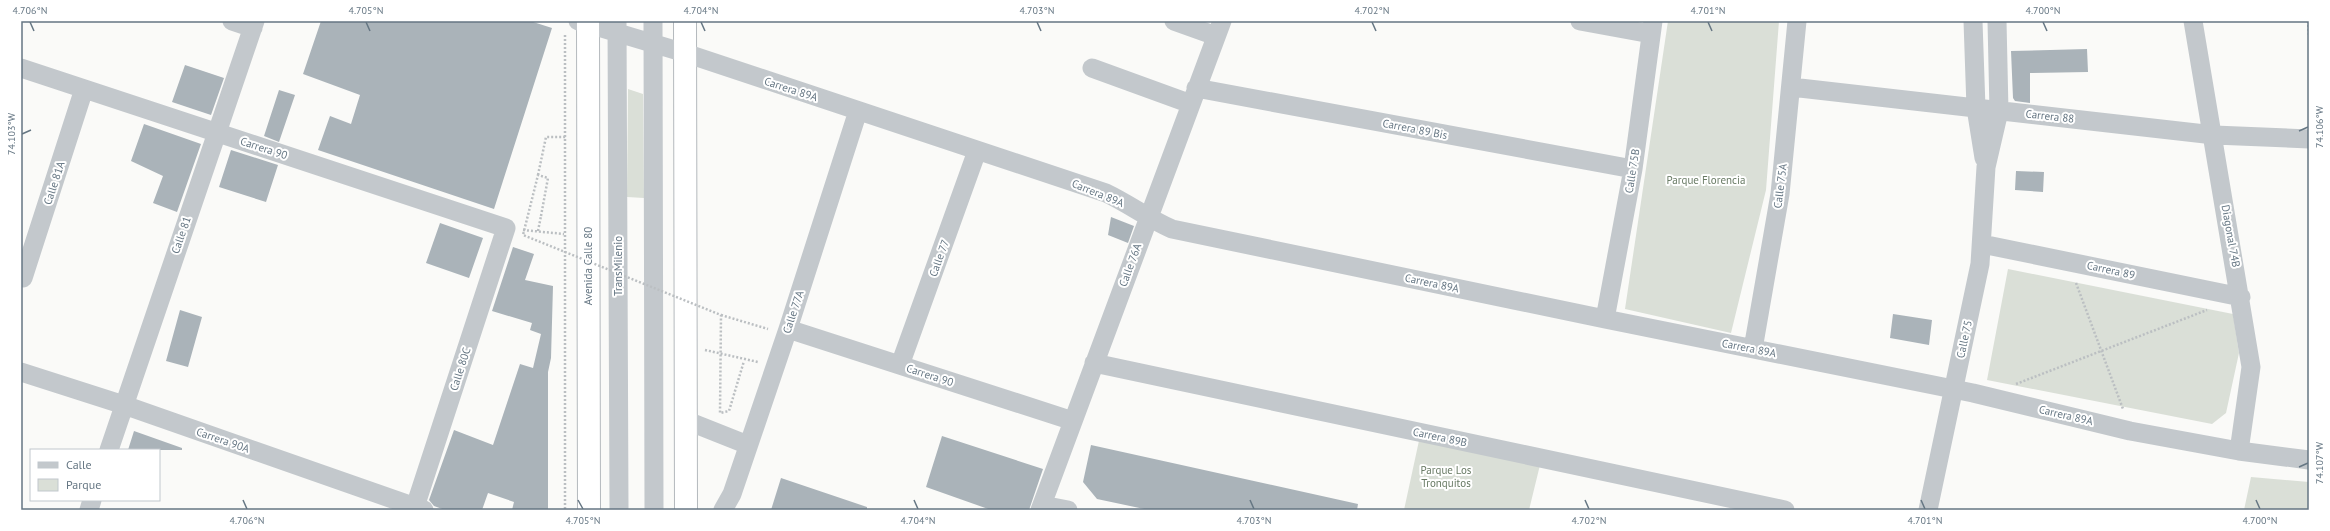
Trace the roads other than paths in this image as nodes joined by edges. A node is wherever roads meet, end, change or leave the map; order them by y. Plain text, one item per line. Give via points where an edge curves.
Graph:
1 (232, 21) edge
2 (653, 21) edge
3 (685, 21) edge
4 (1174, 21) edge
5 (1580, 21) edge
6 (1797, 21) edge
7 (1974, 21) edge
8 (1997, 21) edge
9 (2193, 21) edge
10 (254, 24) edge
11 (580, 24) edge
12 (617, 27) edge
13 (1219, 28) edge
14 (1652, 28) edge
15 (653, 44) junction
16 (685, 53) junction
17 (21, 68) edge
18 (1092, 68) dead end
19 (1791, 87) junction
20 (84, 89) junction
21 (1194, 96) junction
22 (1976, 108) junction
23 (858, 111) junction
24 (1999, 111) junction
25 (216, 132) junction
26 (2214, 135) junction
27 (2309, 140) edge
28 (977, 151) junction
29 (1986, 167) junction
30 (1633, 169) junction
31 (1148, 218) junction
32 (506, 228) joint
33 (1982, 244) junction
34 (23, 278) dead end
35 (2241, 297) junction
36 (1605, 319) junction
37 (788, 329) junction
38 (1753, 349) junction
39 (1094, 364) junction
40 (900, 365) junction
41 (21, 372) edge
42 (1954, 389) junction
43 (124, 405) junction
44 (685, 420) junction
45 (1073, 421) junction
46 (748, 445) junction
47 (109, 449) edge
48 (2239, 451) junction
49 (2309, 460) edge
50 (1041, 507) edge
51 (418, 509) edge
52 (589, 510) edge
53 (619, 510) edge
54 (654, 510) edge
55 (686, 510) edge
56 (724, 510) edge
57 (1068, 510) edge
58 (1785, 510) edge
59 (1928, 510) edge

1 - 10 street
2 - 15 street
3 - 16 highway
4 - 13 street
5 - 14 street
6 - 19 street, Calle 75A
7 - 22 street, Calle 75
8 - 24 street, Calle 75
9 - 26 street, Diagonal 74B
10 - 25 street, Calle 81
11 - 12 street, Carrera 89A
11 - 52 highway, Avenida Calle 80
12 - 15 street, Carrera 89A
12 - 53 street, TransMilenio
13 - 21 street, Calle 76A
14 - 30 street, Calle 75B
15 - 16 street, Carrera 89A
15 - 54 street
16 - 23 street, Carrera 89A
16 - 44 highway
17 - 20 street, Carrera 90
18 - 21 street, Carrera 89 Bis
19 - 22 street, Carrera 88
19 - 38 street, Calle 75A via 1780,194
20 - 25 street, Carrera 90
20 - 34 street, Calle 81A
21 - 30 street, Carrera 89 Bis
21 - 31 street, Calle 76A
22 - 24 street, Carrera 88
22 - 29 street, Calle 75
23 - 28 street, Carrera 89A
23 - 37 street, Calle 77A
24 - 26 street, Carrera 88
24 - 29 street, Calle 75
25 - 32 street, Carrera 90
25 - 43 street, Calle 81
26 - 27 street, Carrera 88
26 - 35 street, Diagonal 74B
28 - 31 street, Carrera 89A via 1106,193
28 - 40 street, Calle 77
29 - 33 street, Calle 75
30 - 36 street, Calle 75B
31 - 36 street, Carrera 89A via 1172,228
31 - 39 street, Calle 76A
32 - 51 street, Calle 80C
33 - 35 street, Carrera 89
33 - 42 street, Calle 75
35 - 48 street, Diagonal 74B via 2251,367
36 - 38 street, Carrera 89A
37 - 40 street, Carrera 90
37 - 46 street, Calle 77A
38 - 42 street, Carrera 89A
39 - 45 street, Calle 76A
39 - 58 street, Carrera 89B
40 - 45 street, Carrera 90
41 - 43 street, Carrera 90A
42 - 48 street, Carrera 89A via 2130,430
42 - 59 street, Calle 75
43 - 47 street, Calle 81
43 - 51 street, Carrera 90A
44 - 46 street
44 - 55 highway
45 - 50 street, Calle 76A
46 - 56 street, Calle 77A
48 - 49 street, Carrera 89A
50 - 57 street

